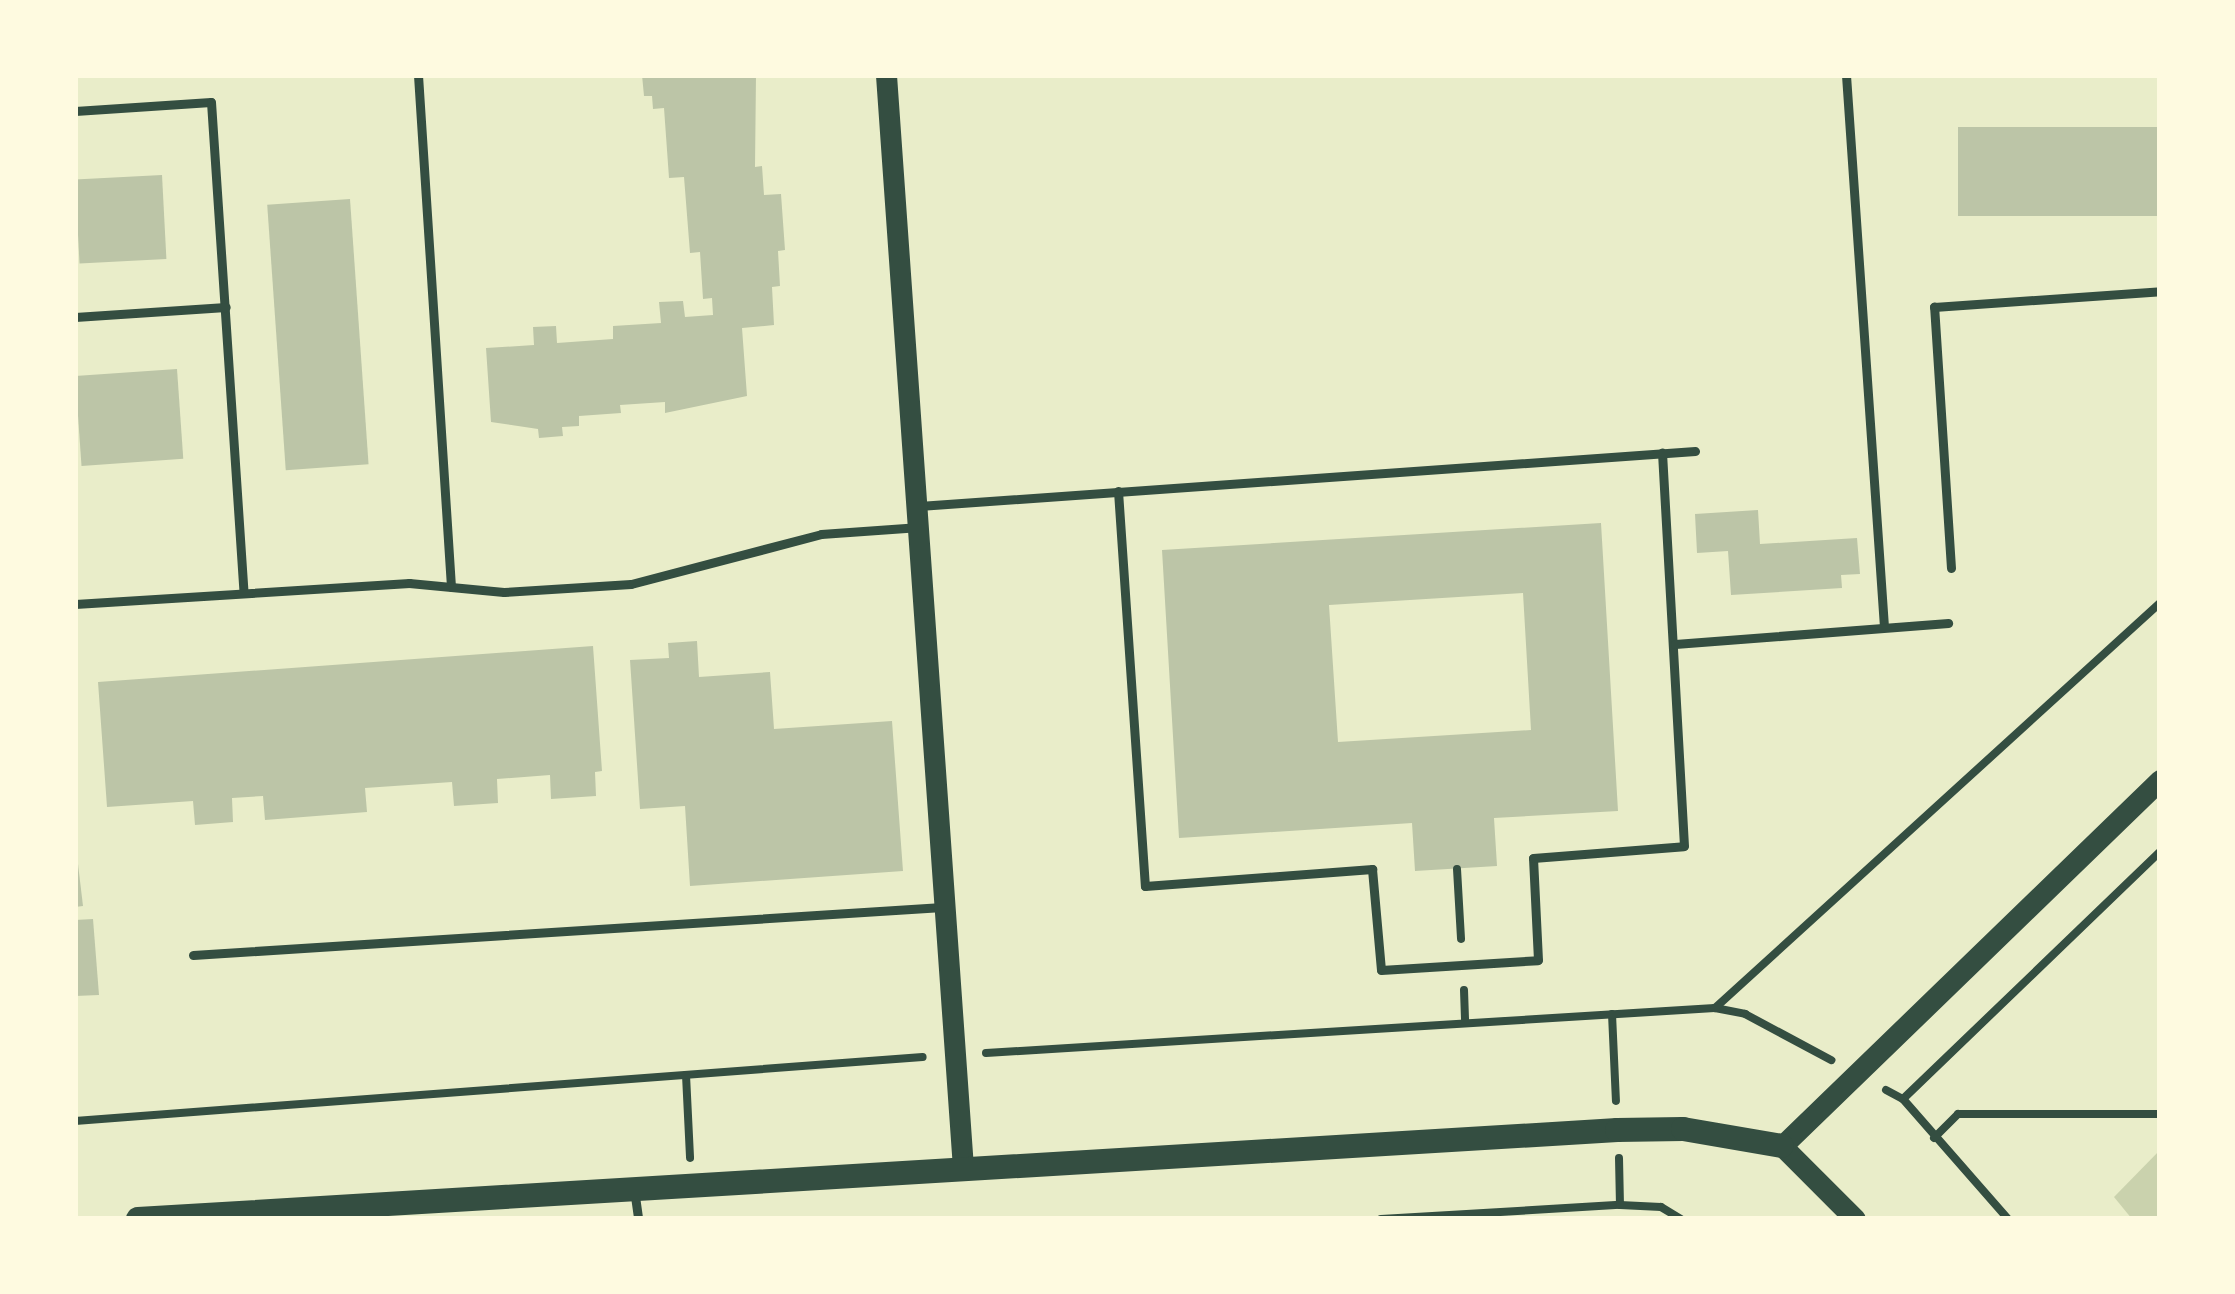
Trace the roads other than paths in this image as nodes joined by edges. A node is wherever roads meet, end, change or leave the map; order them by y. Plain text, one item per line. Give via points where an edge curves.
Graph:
1 (418, 75) edge
2 (886, 75) edge
3 (1846, 75) edge
4 (75, 111) edge
5 (2160, 291) edge
6 (226, 307) junction
7 (75, 317) edge
8 (1695, 451) dead end
9 (1662, 453) junction
10 (1118, 491) junction
11 (920, 516) junction
12 (1951, 568) dead end
13 (451, 587) junction
14 (244, 592) junction
15 (75, 604) edge
16 (1948, 623) dead end
17 (1884, 627) junction
18 (1676, 644) junction
19 (2157, 788) edge
20 (945, 907) junction
21 (193, 955) dead end
22 (1782, 1146) junction
23 (963, 1167) junction
24 (634, 1188) junction
25 (138, 1219) edge
26 (638, 1219) edge
27 (1855, 1219) edge

1 - 13 lane
2 - 11 street
3 - 17 lane
4 - 6 lane via 211,102
5 - 12 lane via 1934,307
6 - 7 lane
6 - 14 lane
8 - 9 lane
9 - 10 lane
9 - 18 lane
10 - 11 lane
10 - 18 lane via 1145,886 1372,869 1381,970 1538,960 1533,858 1684,846
11 - 13 lane via 631,584
11 - 20 street
13 - 14 lane
14 - 15 lane
16 - 17 lane
17 - 18 lane
19 - 22 street
20 - 21 lane
20 - 23 street
22 - 23 main road via 1683,1129 1617,1130
22 - 27 street
23 - 24 main road
24 - 25 main road
24 - 26 lane

